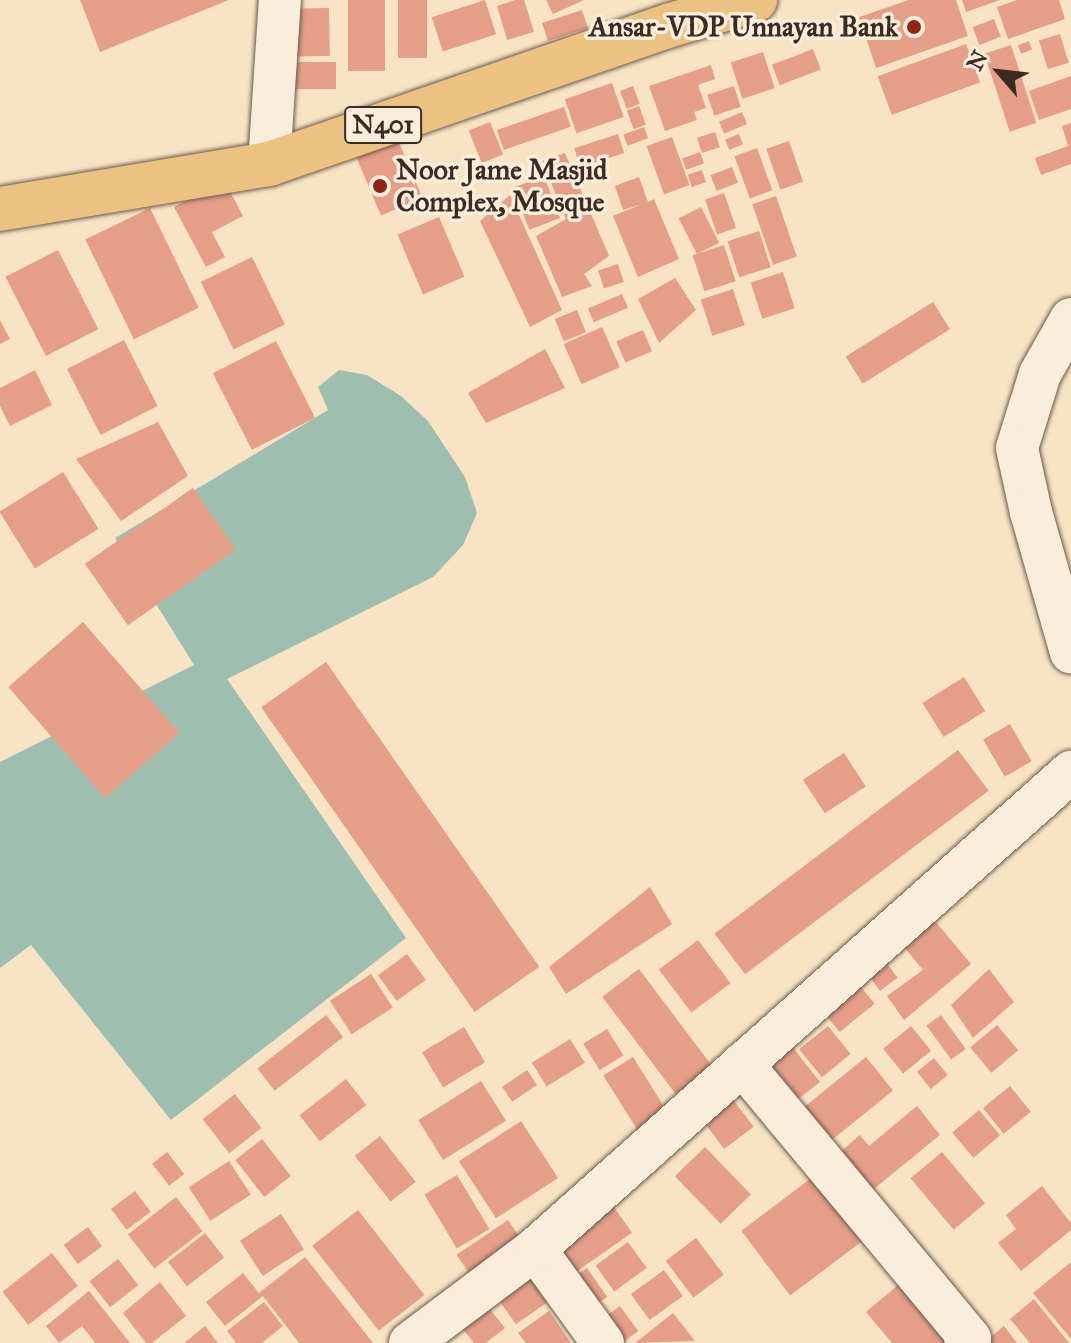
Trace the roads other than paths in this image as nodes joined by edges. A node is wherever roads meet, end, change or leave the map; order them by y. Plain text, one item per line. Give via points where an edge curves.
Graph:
1 (280, 0) edge
2 (755, 0) edge
3 (269, 164) junction
4 (0, 209) edge
5 (1071, 319) edge
6 (1071, 652) edge
7 (1071, 772) edge
8 (742, 1064) junction
9 (535, 1249) junction
10 (410, 1343) edge
11 (603, 1343) edge
12 (965, 1343) edge

1 - 3 street
2 - 3 highway, N401
3 - 4 highway, N401
5 - 6 street via 1040,374 1017,448
7 - 8 street
8 - 9 street
8 - 12 street via 970,1339
9 - 10 street
9 - 11 street

